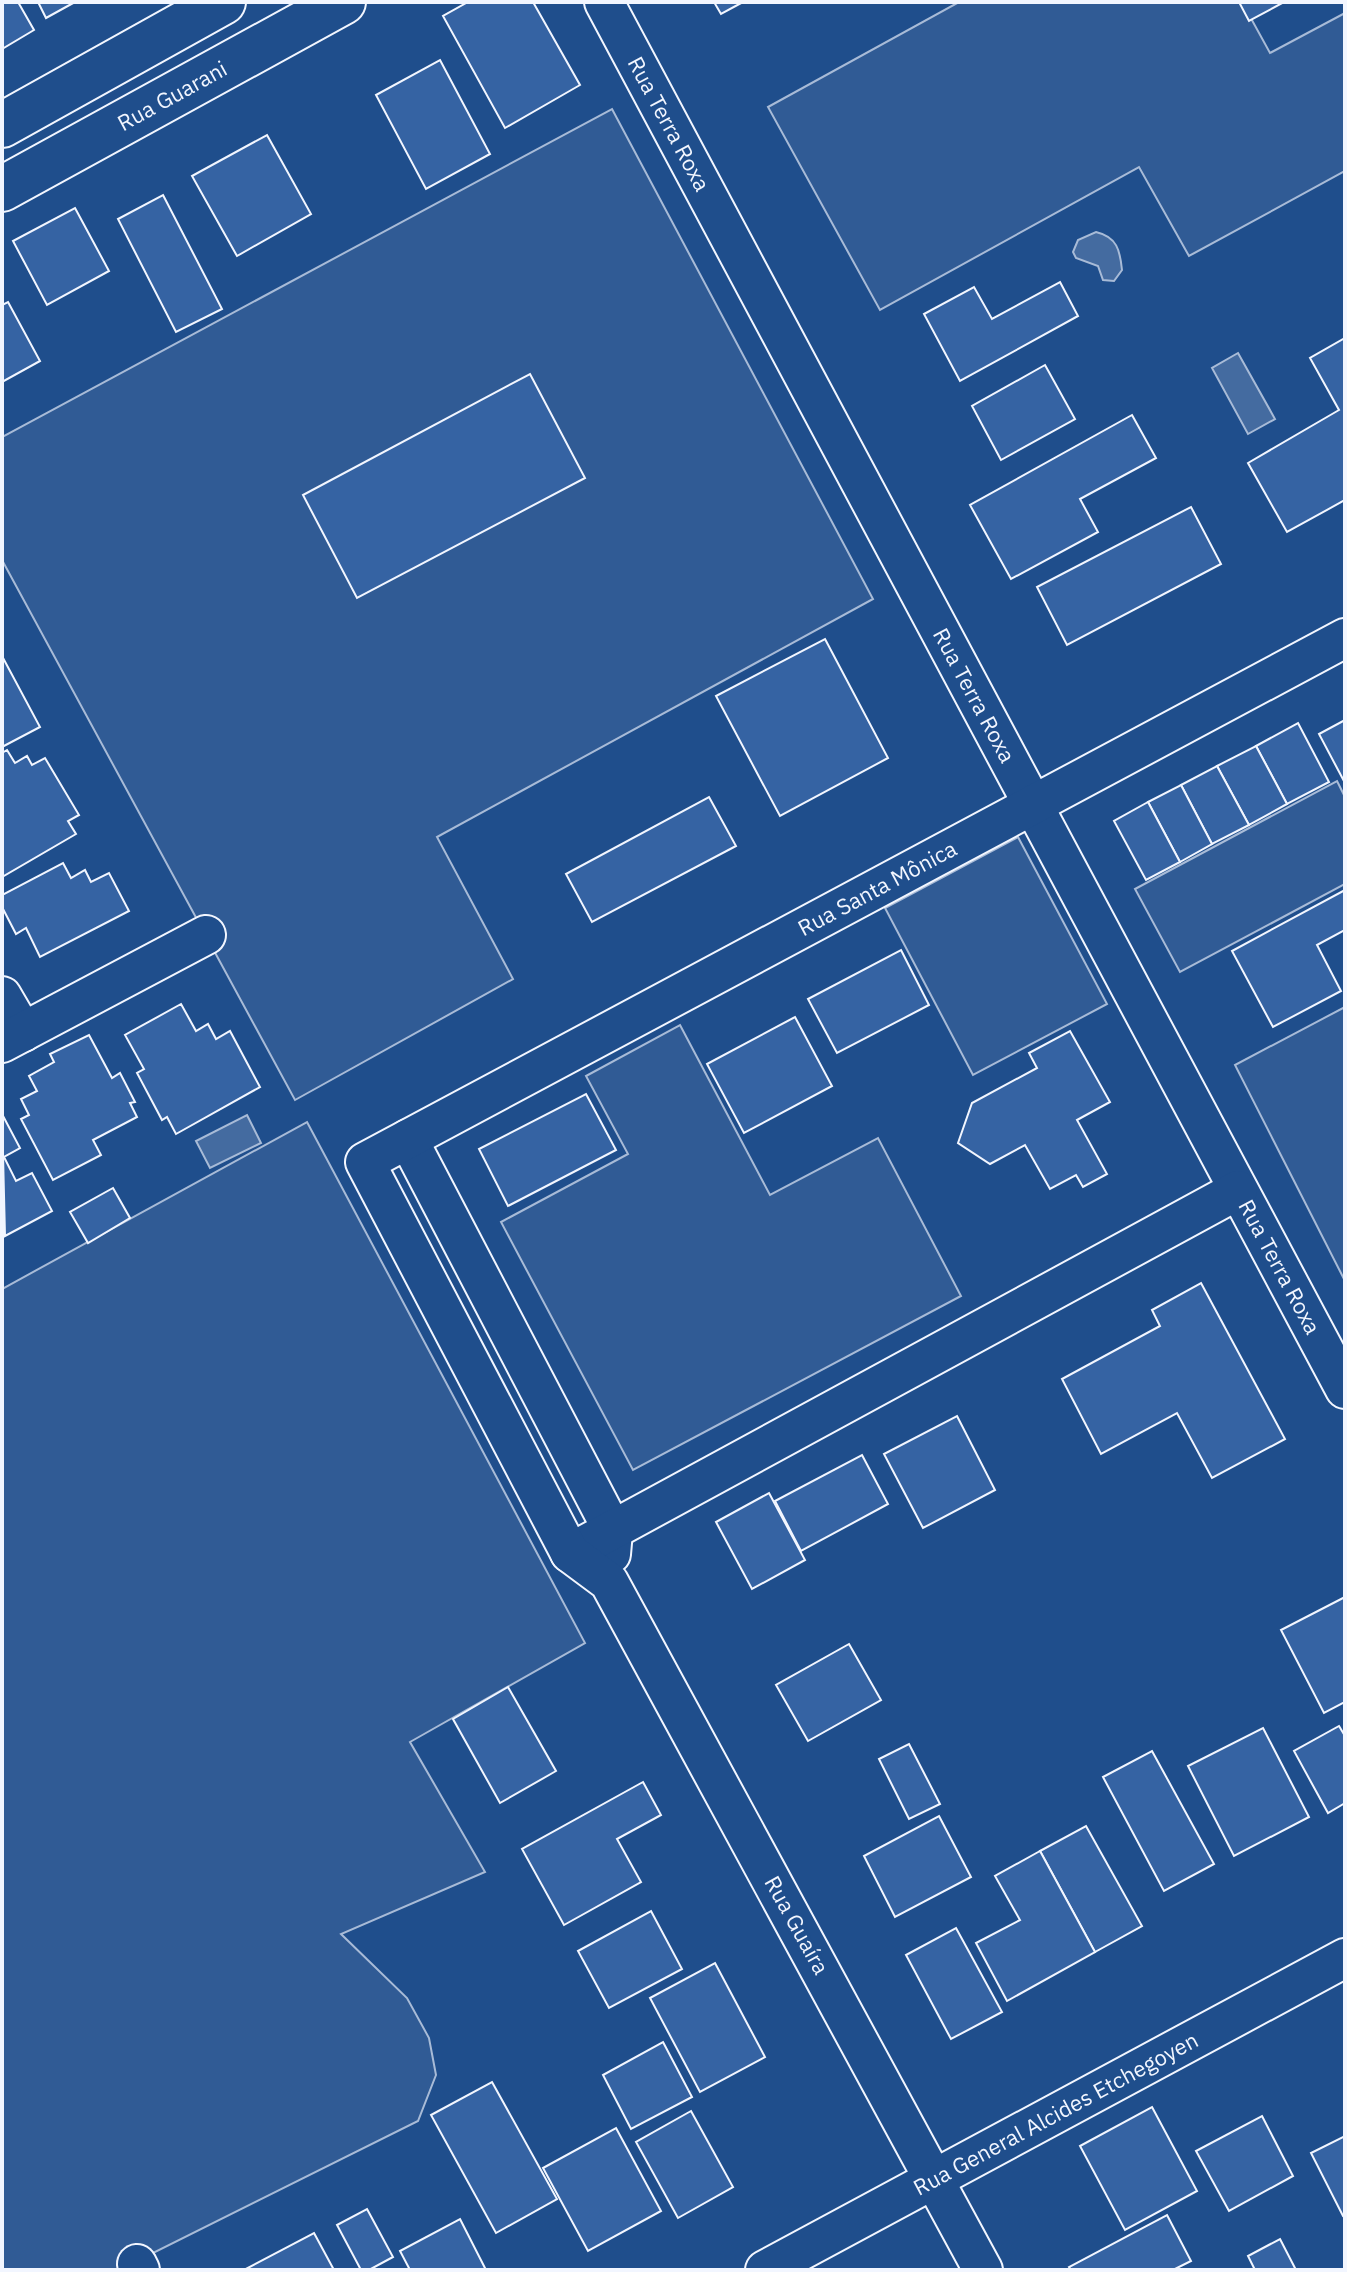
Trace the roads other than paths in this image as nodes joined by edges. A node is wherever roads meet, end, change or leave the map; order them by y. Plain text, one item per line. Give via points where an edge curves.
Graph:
1 (223, 2) edge
2 (343, 2) edge
3 (604, 2) edge
4 (2, 125) edge
5 (2, 189) edge
6 (1345, 638) edge
7 (1032, 805) junction
8 (206, 935) dead end
9 (2, 996) edge
10 (12, 1038) edge
11 (408, 1139) junction
12 (1238, 1190) junction
13 (1345, 1389) edge
14 (613, 1531) junction
15 (570, 1553) junction
16 (609, 1582) junction
17 (1345, 1958) edge
18 (935, 2179) junction
19 (765, 2270) edge
20 (983, 2270) edge

1 - 4 street
2 - 5 street, Rua Guarani
3 - 7 street, Rua Terra Roxa
6 - 7 street, Rua Santa Mônica
7 - 11 street, Rua Santa Mônica
7 - 12 street, Rua Terra Roxa
8 - 10 street
9 - 10 street
11 - 14 street
11 - 15 street, Rua Santa Mônica via 365,1162
12 - 13 street, Rua Terra Roxa
12 - 14 street
14 - 15 street
14 - 16 street
15 - 16 street, Rua Guaíra
16 - 18 street, Rua Guaíra
17 - 18 street, Rua General Alcides Etchegoyen
18 - 19 street, Rua General Alcides Etchegoyen
18 - 20 street, Rua Guaíra

